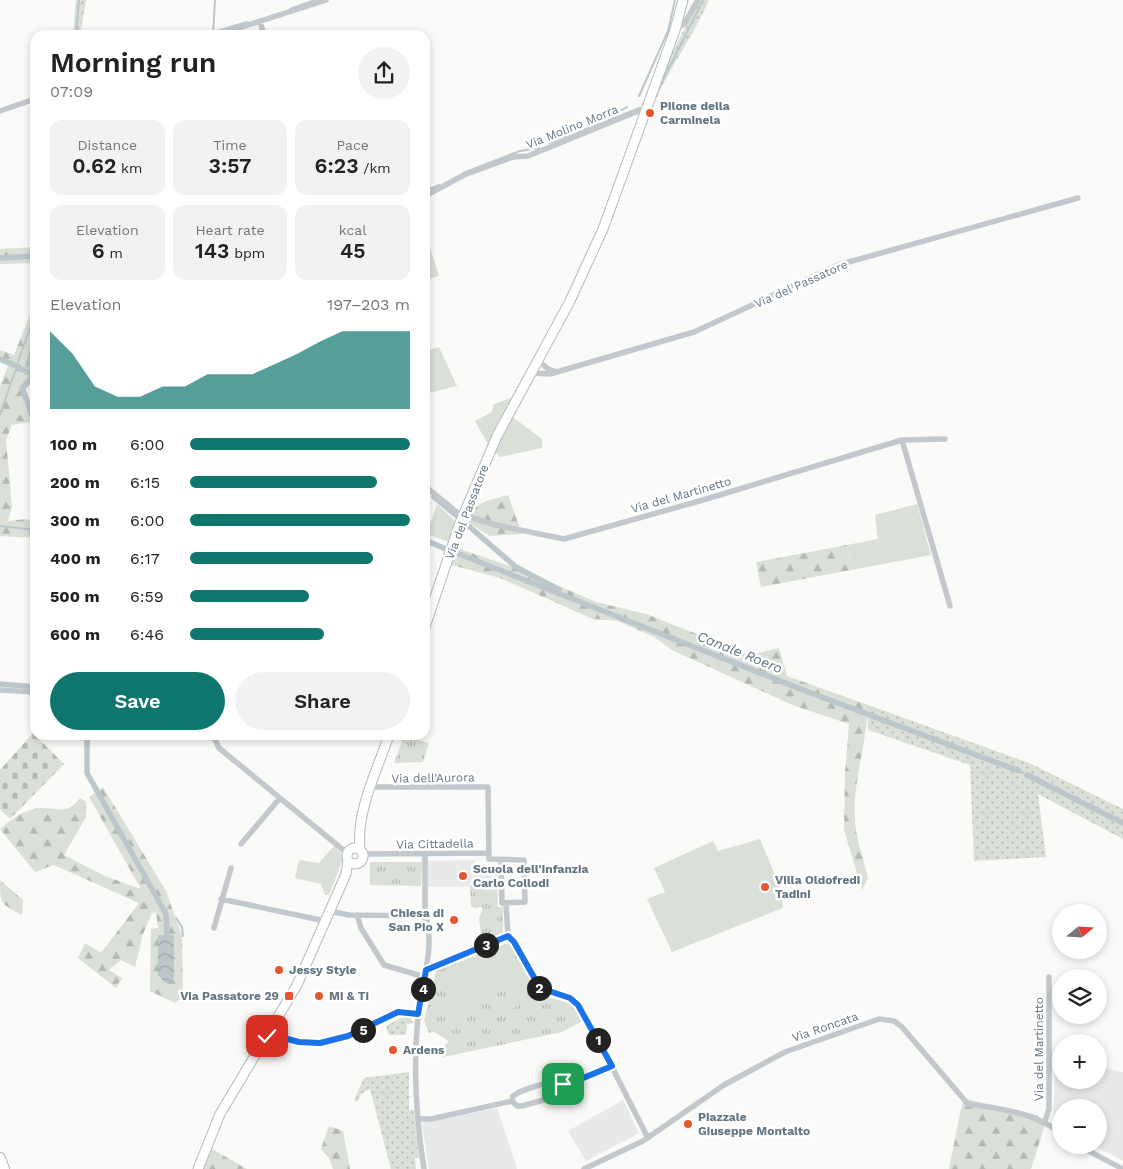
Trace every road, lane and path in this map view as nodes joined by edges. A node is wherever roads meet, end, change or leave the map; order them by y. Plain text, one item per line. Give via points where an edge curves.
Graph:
1 (326, 0) edge
2 (683, 0) edge
3 (698, 0) edge
4 (260, 22) junction
5 (234, 30) edge
6 (262, 30) edge
7 (675, 30) junction
8 (30, 101) edge
9 (645, 110) junction
10 (0, 111) edge
11 (430, 193) edge
12 (1078, 198) dead end
13 (539, 361) junction
14 (556, 372) junction
15 (531, 373) junction
16 (944, 439) dead end
17 (902, 440) junction
18 (430, 490) edge
19 (463, 516) junction
20 (950, 606) dead end
21 (430, 612) edge
22 (0, 690) edge
23 (30, 692) edge
24 (215, 740) edge
25 (387, 740) edge
26 (371, 787) junction
27 (280, 798) junction
28 (241, 844) dead end
29 (489, 853) junction
30 (425, 854) junction
31 (354, 855) junction
32 (501, 860) junction
33 (230, 868) dead end
34 (221, 898) junction
35 (506, 903) junction
36 (329, 911) junction
37 (357, 915) junction
38 (425, 917) junction
39 (325, 921) junction
40 (214, 928) dead end
41 (508, 936) junction
42 (426, 970) junction
43 (425, 977) junction
44 (1049, 977) dead end
45 (418, 1014) junction
46 (277, 1020) junction
47 (280, 1037) junction
48 (266, 1038) junction
49 (612, 1066) junction
50 (564, 1086) junction
51 (512, 1101) junction
52 (418, 1119) junction
53 (1045, 1121) junction
54 (1052, 1126) edge
55 (648, 1138) junction
56 (1095, 1154) edge
57 (1123, 1168) edge
58 (198, 1169) edge
59 (424, 1169) edge
60 (584, 1169) edge

1 - 4 street
2 - 7 street, Via del Passatore
3 - 7 street via 684,24
4 - 5 street
4 - 6 street
7 - 9 street, Via del Passatore
8 - 10 street
9 - 11 street, Via Molino Morra via 528,156 464,175
9 - 13 street, Via del Passatore via 604,229
12 - 14 street, Via del Passatore via 838,265 694,332
13 - 14 street
13 - 15 street, Via del Passatore
14 - 15 street, Via del Passatore
15 - 19 street, Via del Passatore via 497,436
16 - 17 street, Via del Martinetto
17 - 19 street, Via del Martinetto via 564,538
17 - 20 street
18 - 19 street
19 - 21 street, Via del Passatore
22 - 23 street
24 - 27 street via 219,748
25 - 26 street
26 - 29 street, Via dell'Aurora via 488,787
26 - 31 street via 360,820
27 - 28 street
27 - 31 street
29 - 30 street, Via Cittadella
29 - 32 street, Via Cittadella via 489,859
30 - 31 street, Via Cittadella
30 - 38 street
31 - 36 street
32 - 35 street via 502,903
32 - 35 street, Via Cittadella via 524,860 525,902
33 - 34 street
34 - 39 street
34 - 40 street
35 - 41 street
36 - 37 street
36 - 39 street
37 - 38 street
37 - 43 street via 361,928 384,965
38 - 42 street via 428,924
39 - 46 street via 301,977
41 - 42 street
41 - 49 street via 540,988 570,998 578,1005
42 - 43 street
43 - 45 street
44 - 53 street, Via del Martinetto via 1049,1109
45 - 47 street via 398,1012 348,1036 320,1043
45 - 52 street
46 - 47 street
46 - 48 street
47 - 48 street
48 - 58 street via 220,1114
49 - 50 street
49 - 55 street
50 - 51 street via 558,1081 545,1084 515,1094
50 - 51 street via 563,1093 558,1096 522,1106
51 - 52 street
52 - 59 street
53 - 54 street, Via Roncata
53 - 55 street, Via Roncata via 1010,1110 968,1104 902,1027 894,1021 879,1019 785,1052 724,1085
55 - 60 street, Via Roncata
56 - 57 street

